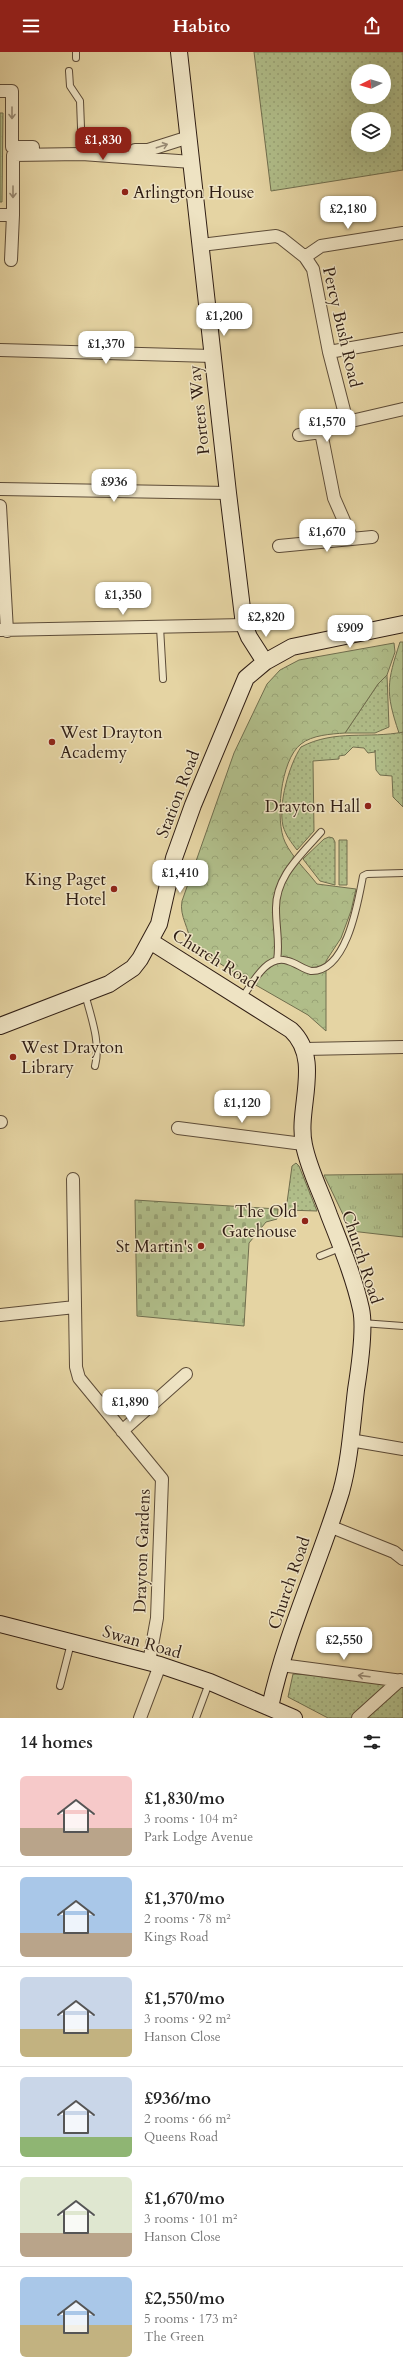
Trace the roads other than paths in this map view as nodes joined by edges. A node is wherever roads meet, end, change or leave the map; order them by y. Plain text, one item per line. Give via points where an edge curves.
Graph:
1 (179, 52) edge
2 (69, 71) dead end
3 (0, 91) edge
4 (189, 137) junction
5 (83, 151) junction
6 (192, 162) junction
7 (13, 215) junction
8 (0, 216) edge
9 (403, 233) edge
10 (201, 245) junction
11 (305, 257) junction
12 (11, 260) dead end
13 (403, 339) edge
14 (0, 350) edge
15 (329, 352) junction
16 (212, 356) junction
17 (403, 409) edge
18 (347, 422) junction
19 (321, 432) junction
20 (299, 435) dead end
21 (0, 489) edge
22 (228, 493) junction
23 (0, 506) edge
24 (372, 537) dead end
25 (352, 539) junction
26 (279, 546) dead end
27 (403, 624) edge
28 (244, 625) junction
29 (160, 627) junction
30 (3, 630) edge
31 (265, 662) junction
32 (163, 679) dead end
33 (321, 832) dead end
34 (403, 873) edge
35 (150, 941) junction
36 (277, 960) junction
37 (85, 993) junction
38 (241, 999) junction
39 (0, 1026) edge
40 (403, 1047) edge
41 (305, 1049) junction
42 (95, 1066) dead end
43 (178, 1128) dead end
44 (303, 1144) junction
45 (73, 1179) dead end
46 (342, 1248) junction
47 (320, 1256) dead end
48 (75, 1306) junction
49 (0, 1315) edge
50 (361, 1323) junction
51 (403, 1326) edge
52 (186, 1374) dead end
53 (122, 1431) junction
54 (350, 1440) junction
55 (403, 1449) edge
56 (329, 1526) junction
57 (403, 1558) edge
58 (0, 1624) edge
59 (71, 1642) junction
60 (154, 1664) junction
61 (280, 1665) junction
62 (402, 1680) edge
63 (210, 1682) junction
64 (60, 1686) dead end
65 (282, 1714) edge
66 (140, 1718) edge
67 (196, 1718) edge
68 (358, 1718) edge

1 - 4 street, Porters Way
2 - 5 lane via 70,86 80,101
3 -> 5 street via 12,91 12,147
5 -> 4 street via 148,150
4 - 6 street, Porters Way
5 - 6 street
5 -> 7 street via 12,155
6 - 10 street, Porters Way
7 - 8 street
7 - 12 street
9 - 11 street via 321,246
10 - 11 street, Percy Bush Road via 271,236 281,238
10 - 16 street, Porters Way
11 - 15 street, Percy Bush Road via 313,269
13 - 15 street
14 - 16 street
15 - 18 street, Percy Bush Road
16 - 22 street, Porters Way
17 - 18 street
18 - 19 street
19 - 20 street
19 - 25 street via 334,498
21 - 22 street
22 - 28 street, Porters Way
23 - 30 street
24 - 25 street
25 - 26 street
27 - 31 street, Station Road via 292,647
28 - 29 street
28 - 31 street, Porters Way
29 - 30 street
29 - 32 lane
31 - 35 street, Station Road via 246,678 192,805 174,858 159,924
33 - 36 lane via 283,876 277,894
34 - 36 lane via 363,876 356,916 347,939 324,969 311,971 288,960
35 - 37 street, Station Road via 140,959 124,975
35 - 38 street, Church Road
36 - 38 lane via 263,969
37 - 39 street, Station Road
37 - 42 lane via 96,1045
38 - 41 street, Church Road via 291,1030 299,1037
40 - 41 street
41 - 44 street, Church Road via 307,1061 302,1109
43 - 44 street
44 - 46 street, Church Road via 315,1182
45 - 48 street, Drayton Gardens
46 - 47 lane
46 - 50 street, Church Road via 361,1311
48 - 49 street
48 - 53 street, Drayton Gardens via 76,1367 79,1378
50 - 51 lane
50 - 54 street, Church Road via 359,1367
52 - 53 street
53 - 60 street, Drayton Gardens via 162,1479
54 - 55 street
54 - 56 street, Church Road via 341,1490
56 - 57 street
56 - 61 street, Church Road
58 - 59 street, Swan Road
59 - 60 street, Swan Road
59 - 64 lane
60 - 63 street, Swan Road
60 - 66 street, Drayton Gardens
62 -> 61 street
61 - 65 street, Church Road
62 - 68 street
63 - 65 street, Swan Road
63 - 67 lane

